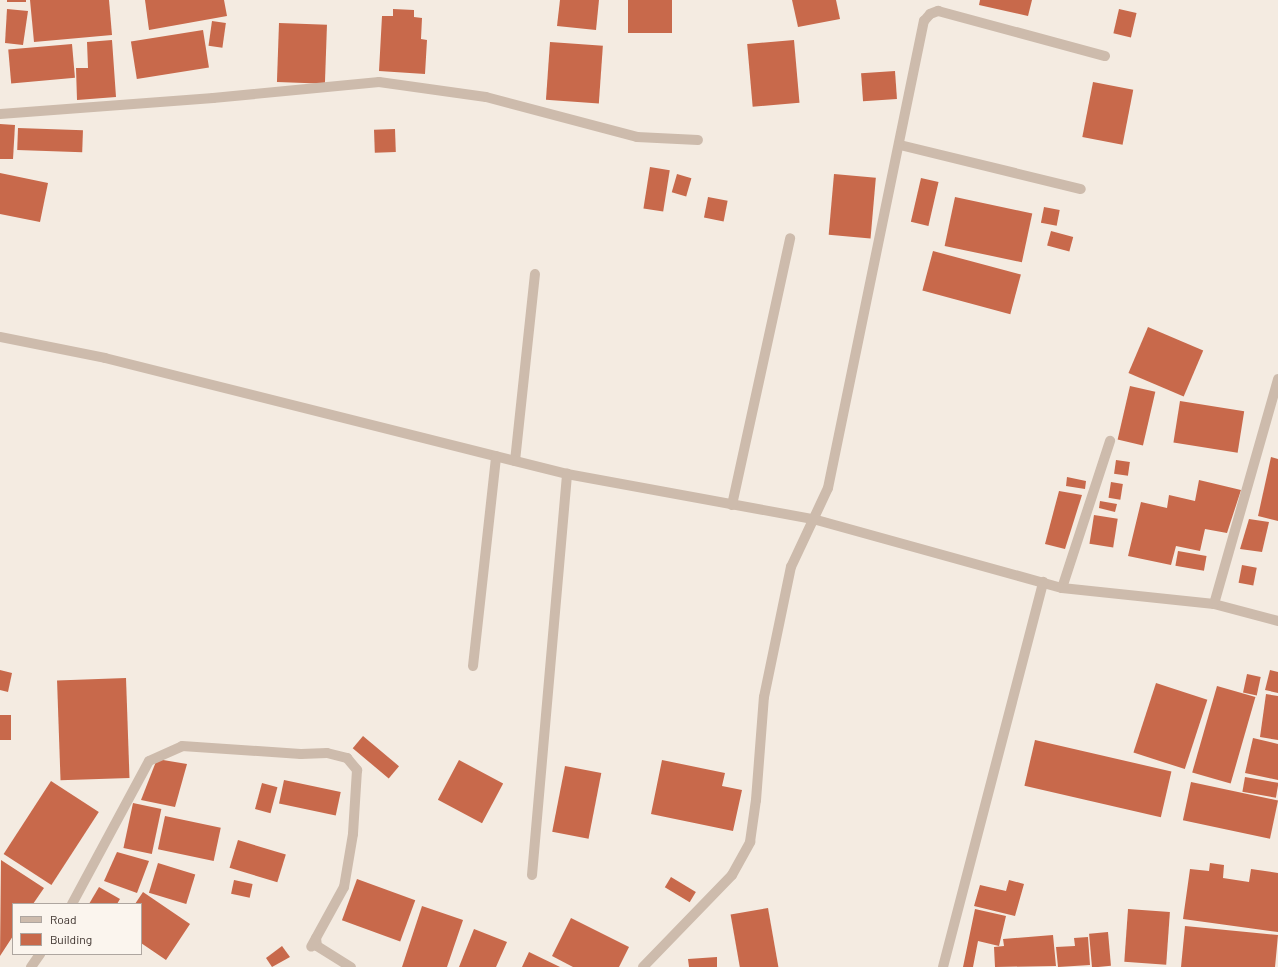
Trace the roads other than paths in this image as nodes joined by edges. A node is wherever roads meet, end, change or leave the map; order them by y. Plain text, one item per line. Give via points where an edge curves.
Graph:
1 (1105, 56) dead end
2 (0, 114) edge
3 (698, 140) dead end
4 (900, 145) junction
5 (1081, 189) dead end
6 (790, 238) dead end
7 (535, 274) dead end
8 (0, 337) edge
9 (1278, 379) edge
10 (1110, 441) dead end
11 (496, 456) junction
12 (515, 461) junction
13 (567, 474) junction
14 (732, 505) junction
15 (813, 520) junction
16 (1044, 582) junction
17 (1062, 588) junction
18 (1214, 604) junction
19 (1278, 621) edge
20 (473, 666) dead end
21 (532, 875) dead end
22 (73, 903) edge
23 (316, 938) junction
24 (311, 947) dead end
25 (39, 955) edge
26 (31, 967) edge
27 (351, 967) edge
28 (643, 967) edge
29 (943, 967) edge

1 - 4 street via 938,11 930,14 924,21
2 - 3 street via 379,82 486,97 637,137
4 - 5 street
4 - 15 street via 828,488
6 - 14 street
7 - 12 street
8 - 11 street via 112,360
9 - 18 street
10 - 17 street
11 - 12 street
11 - 20 street
12 - 13 street
13 - 14 street
13 - 21 street
14 - 15 street
15 - 16 street
15 - 28 street via 791,567 764,697 750,842 732,875
16 - 17 street
16 - 29 street
17 - 18 street
18 - 19 street
22 - 23 street via 149,761 182,746 301,754 326,753 347,758 357,770 353,834 344,888
23 - 24 street
23 - 27 street via 316,946
25 - 26 street

